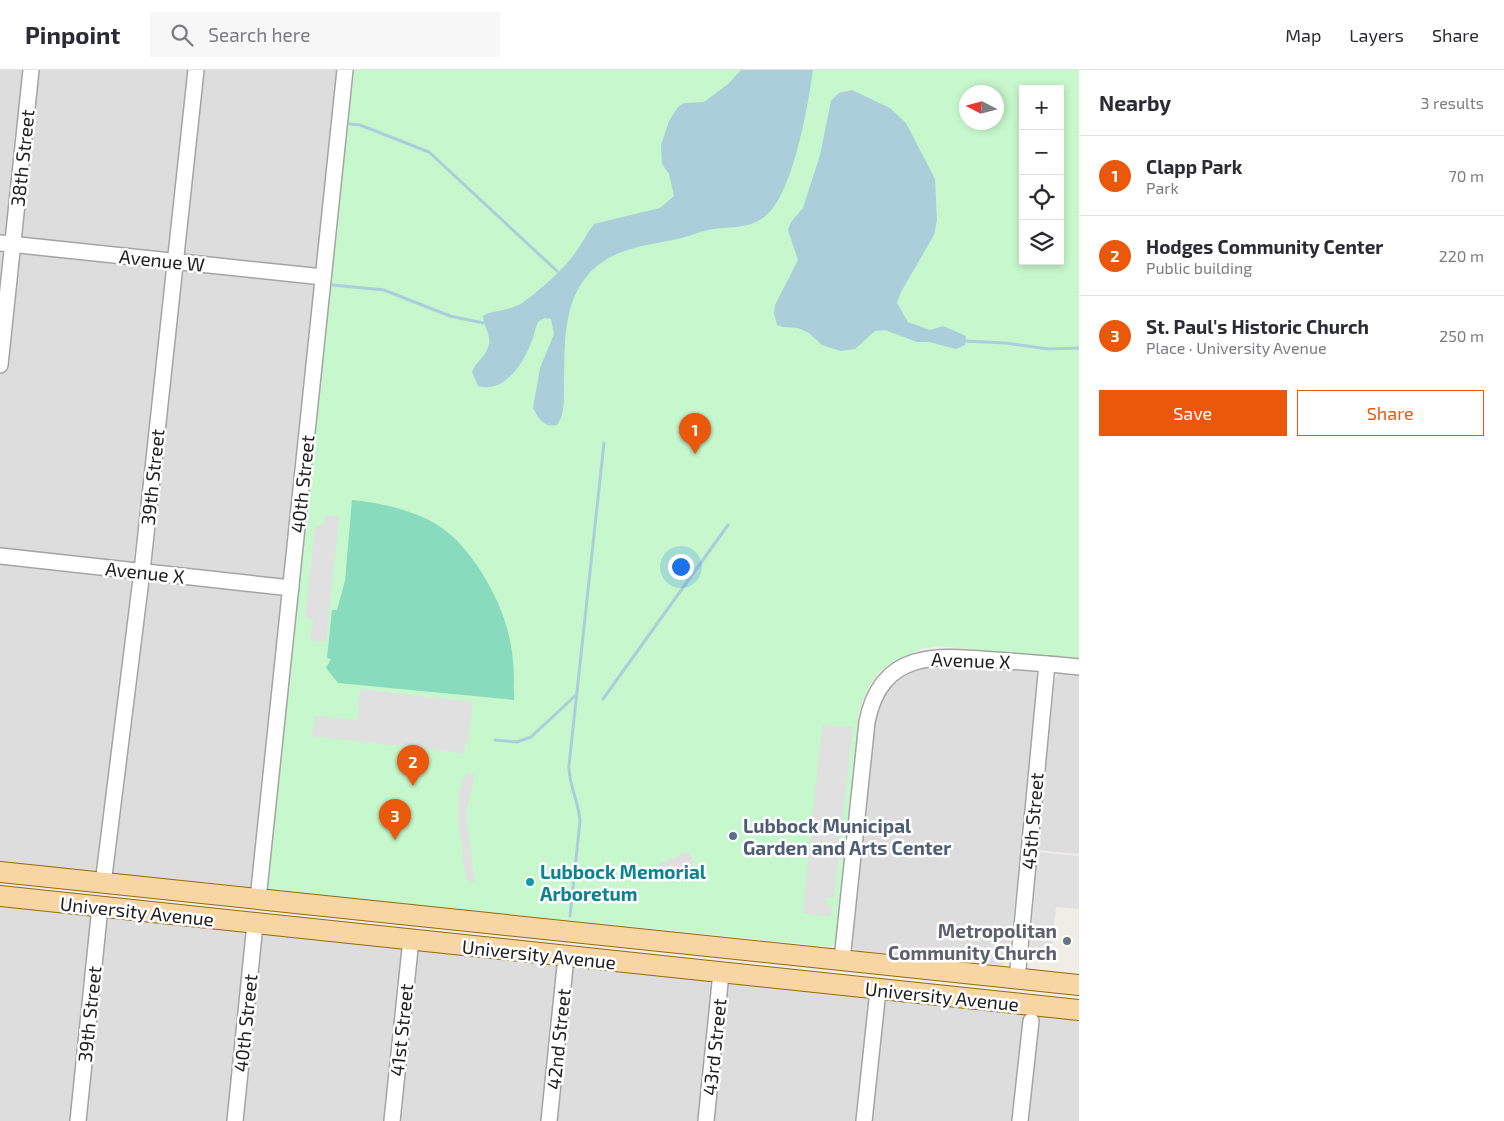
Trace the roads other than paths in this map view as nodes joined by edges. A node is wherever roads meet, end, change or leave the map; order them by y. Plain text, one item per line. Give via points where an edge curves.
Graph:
1 (31, 70) edge
2 (196, 70) edge
3 (345, 70) edge
4 (6, 244) edge
5 (175, 262) junction
6 (323, 277) junction
7 (0, 365) edge
8 (0, 556) edge
9 (142, 571) junction
10 (291, 588) junction
11 (1047, 664) junction
12 (1079, 667) edge
13 (0, 872) edge
14 (103, 884) junction
15 (0, 896) edge
16 (258, 899) junction
17 (105, 907) junction
18 (413, 915) junction
19 (255, 924) junction
20 (407, 939) junction
21 (724, 948) junction
22 (566, 957) junction
23 (842, 960) junction
24 (721, 973) junction
25 (1017, 978) junction
26 (1079, 985) edge
27 (878, 990) junction
28 (1079, 1010) edge
29 (1031, 1021) dead end
30 (78, 1121) edge
31 (235, 1121) edge
32 (392, 1121) edge
33 (549, 1121) edge
34 (706, 1121) edge
35 (864, 1121) edge
36 (1020, 1121) edge

1 - 4 street, 38th Street
2 - 5 street, 39th Street
3 - 6 street, 40th Street
4 - 5 street, Avenue W
4 - 7 street, 38th Street
5 - 6 street, Avenue W
5 - 9 street, 39th Street
6 - 10 street, 40th Street
8 - 9 street, Avenue X
9 - 10 street, Avenue X
9 - 14 street, 39th Street
10 - 16 street, 40th Street
11 - 12 street, Avenue X
11 - 23 street, Avenue X via 939,656 913,662 888,679 870,706 867,722
11 - 25 street, 45th Street
13 - 14 main road, University Avenue
14 - 16 main road, University Avenue
15 - 17 main road, University Avenue
16 - 17 main road via 247,907 231,908 164,902
16 - 18 main road, University Avenue
16 - 20 main road via 266,908 284,914 335,920
17 - 19 main road, University Avenue
17 - 30 street, 39th Street
18 - 21 main road, University Avenue
18 - 22 main road via 463,932 533,940 555,947
19 - 20 main road, University Avenue
19 - 31 street, 40th Street
20 - 22 main road, University Avenue
20 - 32 street, 41st Street
21 - 22 main road via 660,952 597,946 578,948
21 - 23 main road, University Avenue
22 - 24 main road, University Avenue
22 - 33 street, 42nd Street
23 - 24 main road via 825,972 749,968
23 - 25 main road, University Avenue
24 - 27 main road, University Avenue
24 - 34 street, 43rd Street
25 - 26 main road, University Avenue
27 - 28 main road, University Avenue
27 - 35 street
29 - 36 street

